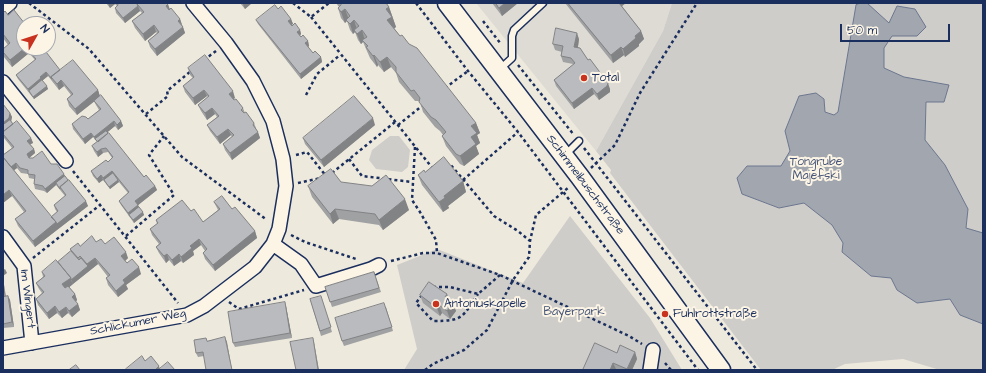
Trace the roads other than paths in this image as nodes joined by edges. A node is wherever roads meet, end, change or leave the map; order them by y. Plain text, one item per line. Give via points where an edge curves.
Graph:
1 (10, 3) edge
2 (193, 3) edge
3 (446, 3) edge
4 (543, 3) edge
5 (3, 9) edge
6 (498, 70) junction
7 (3, 82) edge
8 (579, 141) road end
9 (564, 156) junction
10 (66, 161) road end
11 (3, 237) edge
12 (273, 244) junction
13 (379, 265) road end
14 (32, 343) junction
15 (3, 348) edge
16 (653, 350) road end
17 (650, 370) edge
18 (721, 370) edge

1 - 5 street
2 - 12 street, Schlickumer Weg via 253,81 273,121 283,159 286,186 279,229
3 - 6 main road, Schimmelbuschstraße
4 - 6 lane via 514,30 512,58
6 - 9 main road, Schimmelbuschstraße
7 - 10 street
8 - 9 lane
9 - 18 main road, Schimmelbuschstraße
11 - 14 street, Im Wingert via 24,266
12 - 13 street via 301,264 316,286
12 - 14 street, Schlickumer Weg via 255,266 219,296 187,315
14 - 15 street, Schlickumer Weg
16 - 17 street

